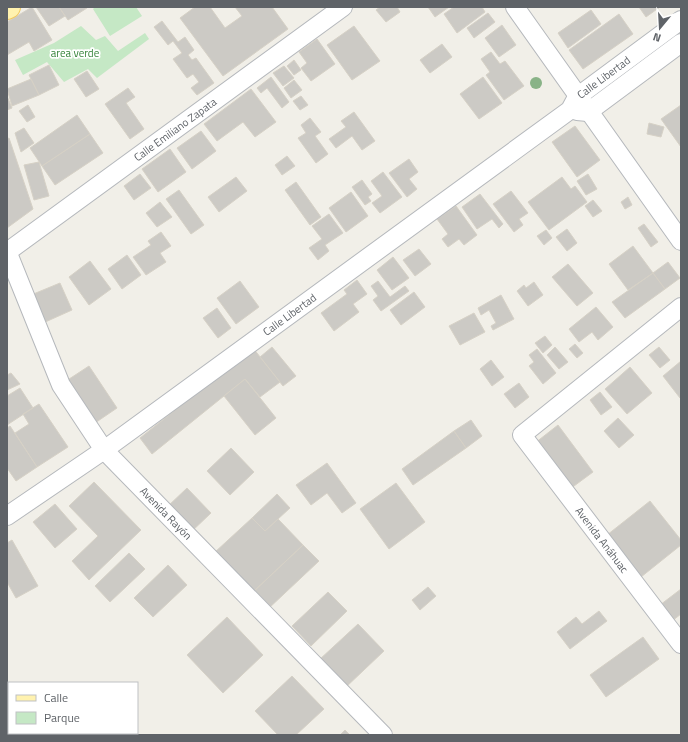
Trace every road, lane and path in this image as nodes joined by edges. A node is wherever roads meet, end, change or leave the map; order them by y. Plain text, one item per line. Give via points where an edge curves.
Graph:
1 (343, 7) edge
2 (515, 7) edge
3 (681, 20) edge
4 (681, 43) edge
5 (574, 104) junction
6 (588, 112) junction
7 (681, 241) edge
8 (7, 251) edge
9 (681, 307) edge
10 (104, 450) junction
11 (7, 516) edge
12 (681, 644) edge
13 (383, 735) edge

1 - 8 street, Calle Emiliano Zapata
2 - 5 street
3 - 5 street, Calle Libertad
4 - 6 street, Calle Libertad
5 - 6 street
5 - 10 street, Calle Libertad
6 - 7 street
8 - 10 street, Avenida Rayón via 61,385
9 - 12 street, Avenida Anáhuac via 522,435
10 - 11 street, Calle Libertad
10 - 13 street, Avenida Rayón

